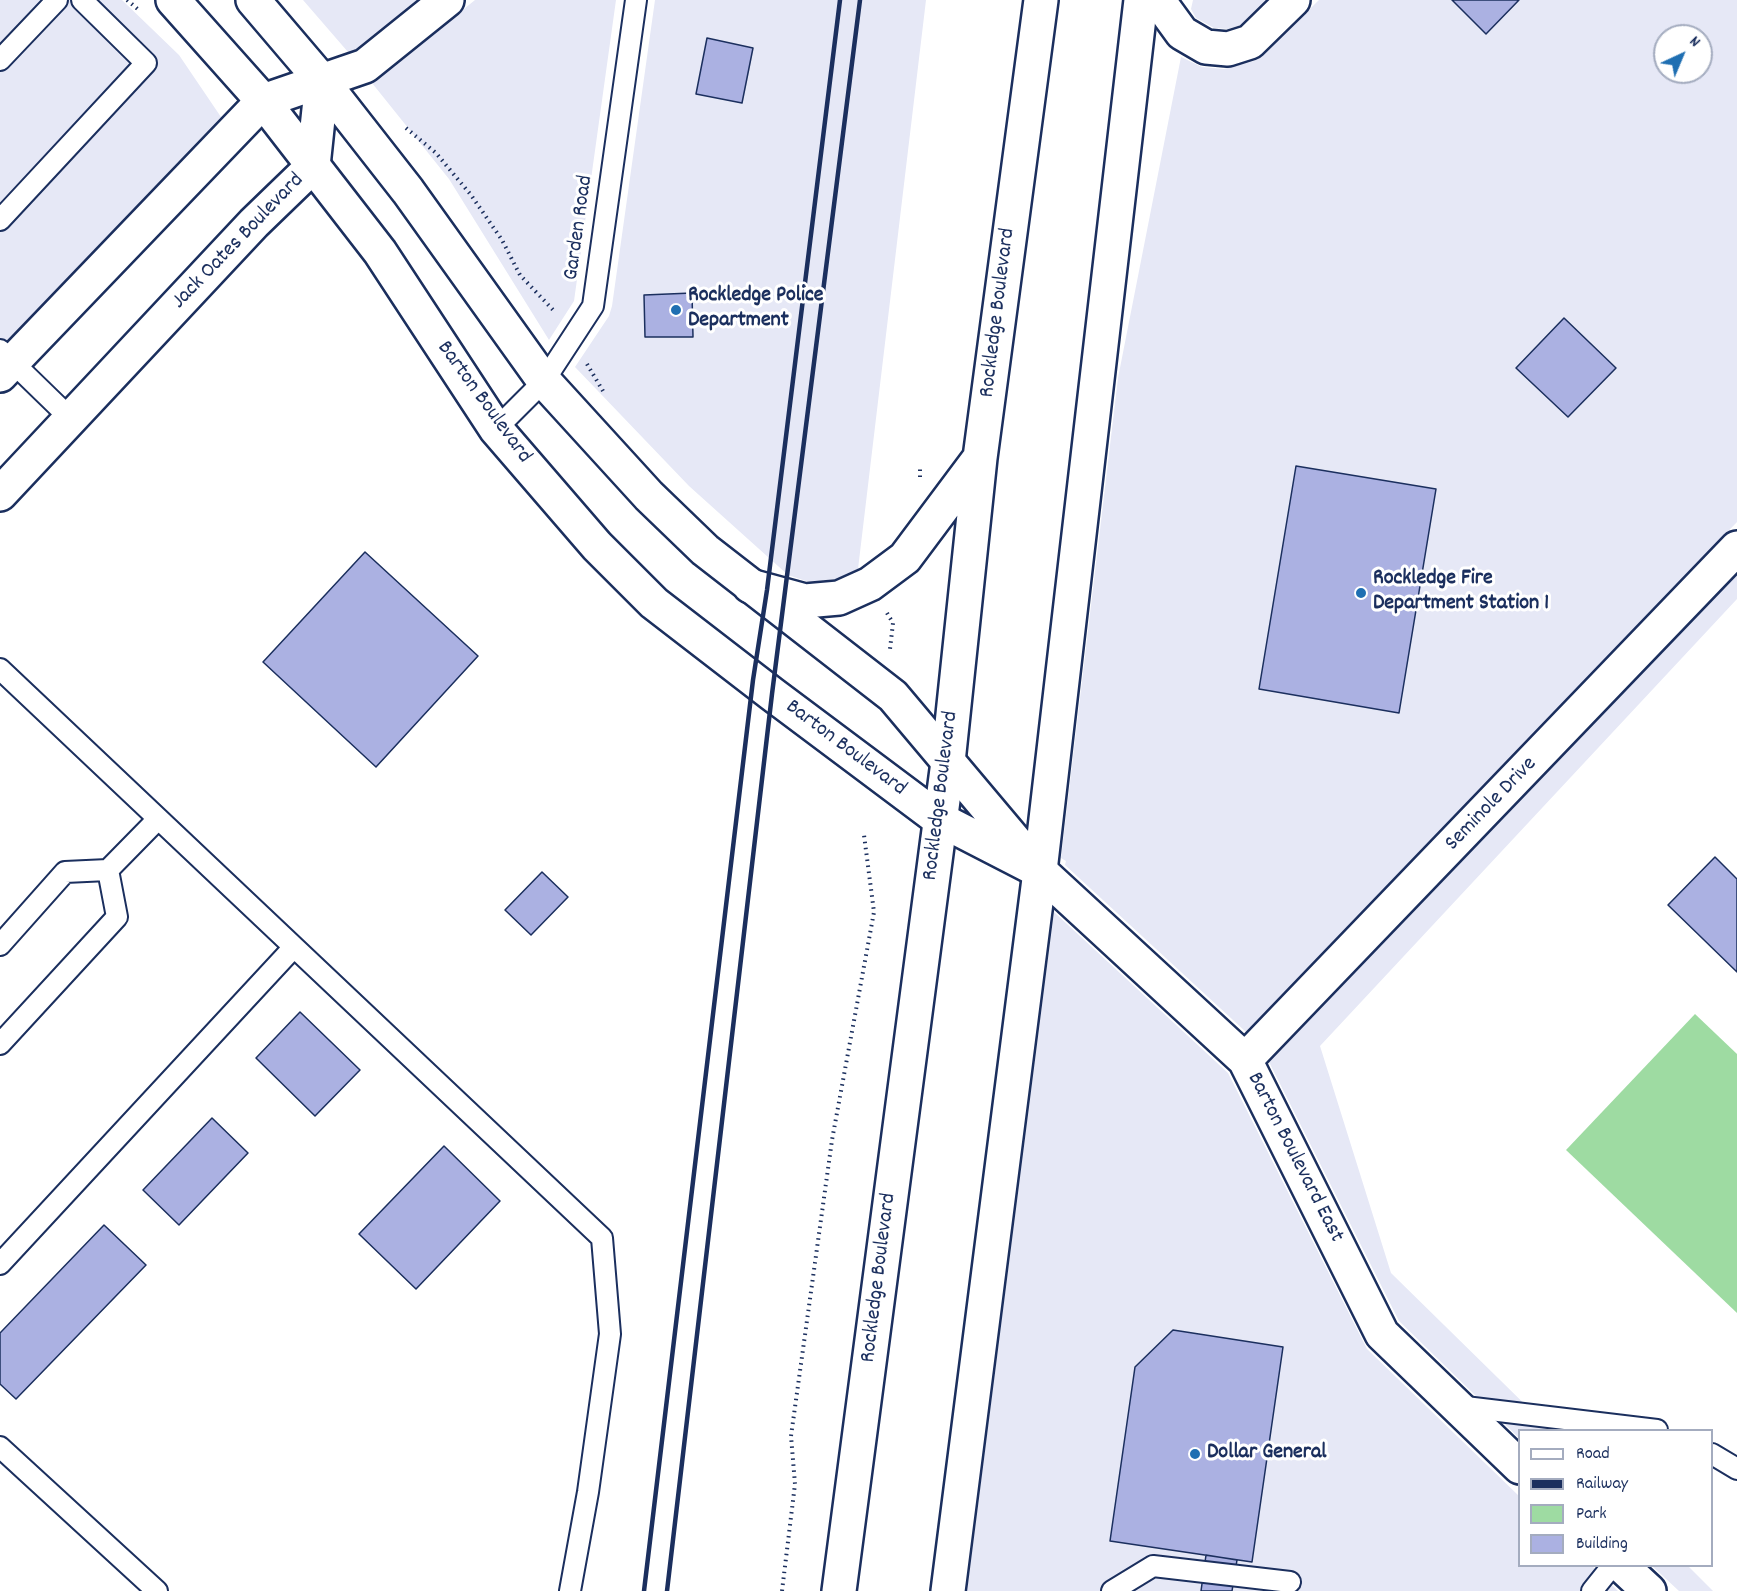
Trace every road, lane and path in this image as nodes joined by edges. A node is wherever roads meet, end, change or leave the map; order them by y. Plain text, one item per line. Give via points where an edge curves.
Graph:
1 (57, 0) edge
2 (82, 0) edge
3 (127, 0) edge
4 (253, 0) edge
5 (447, 0) edge
6 (636, 0) edge
7 (1041, 0) edge
8 (1141, 0) edge
9 (1158, 0) edge
10 (1293, 0) edge
11 (160, 9) edge
12 (0, 60) edge
13 (322, 81) junction
14 (263, 101) junction
15 (404, 126) dead end
16 (314, 166) junction
17 (0, 220) edge
18 (572, 339) junction
19 (4, 363) edge
20 (544, 381) junction
21 (604, 392) dead end
22 (71, 419) junction
23 (496, 429) junction
24 (981, 458) junction
25 (920, 466) dead end
26 (920, 488) dead end
27 (0, 494) edge
28 (1737, 549) edge
29 (750, 586) junction
30 (881, 605) dead end
31 (890, 652) dead end
32 (0, 669) edge
33 (948, 762) junction
34 (158, 819) junction
35 (939, 819) junction
36 (864, 835) dead end
37 (108, 870) junction
38 (1040, 871) junction
39 (0, 945) edge
40 (294, 947) junction
41 (0, 1044) edge
42 (1245, 1060) junction
43 (0, 1264) edge
44 (1456, 1406) junction
45 (1648, 1429) edge
46 (0, 1447) edge
47 (1713, 1455) edge
48 (1518, 1465) edge
49 (1737, 1469) edge
50 (1611, 1567) edge
51 (1623, 1567) edge
52 (1290, 1582) dead end
53 (157, 1591) edge
54 (570, 1591) edge
55 (782, 1591) edge
56 (840, 1591) edge
57 (948, 1591) edge
58 (1112, 1591) edge
59 (1593, 1591) edge
60 (1649, 1591) edge

1 - 12 lane
2 - 17 lane via 146,63
3 - 11 path
4 - 13 main road
5 - 13 main road via 365,66
6 - 18 lane, Garden Road via 593,306
7 - 24 main road, Rockledge Boulevard
8 - 38 main road
9 - 10 main road via 1182,33 1206,47 1228,49 1250,42
11 - 14 main road, Barton Boulevard
13 - 14 main road
13 - 16 main road, Jack Oates Boulevard
13 - 20 main road via 408,191
14 - 16 main road, Barton Boulevard
14 - 19 main road
15 - 18 path via 436,153 471,195 502,240 519,275 558,315
16 - 22 main road, Jack Oates Boulevard via 254,223
16 - 23 main road, Barton Boulevard via 380,252
18 - 20 lane, Garden Road
18 - 21 path
19 - 22 lane
20 - 23 lane, Garden Road
20 - 29 main road via 649,496 705,550
22 - 27 main road, Jack Oates Boulevard
23 - 35 main road, Barton Boulevard via 597,546 654,603
24 - 29 main road via 905,558 870,584 839,598 805,601
24 - 33 main road, Rockledge Boulevard
25 - 26 path
28 - 42 main road, Seminole Drive
29 - 33 main road via 894,696
30 - 31 path via 893,623
32 - 34 lane
33 - 35 main road, Rockledge Boulevard
33 - 38 main road
34 - 37 lane
34 - 40 lane
35 - 38 main road, Barton Boulevard
35 - 56 main road, Rockledge Boulevard
36 - 55 path via 874,912 832,1140 790,1436 795,1484
37 - 39 lane via 65,872
37 - 41 lane via 117,917
38 - 42 main road, Barton Boulevard East
38 - 57 main road
40 - 43 lane
40 - 54 lane via 602,1238 610,1334
42 - 44 main road, Barton Boulevard East via 1382,1334
44 - 45 lane
44 - 48 main road, Barton Boulevard East
46 - 53 lane
47 - 49 lane
50 - 59 lane
51 - 60 main road
52 - 58 lane via 1153,1566

